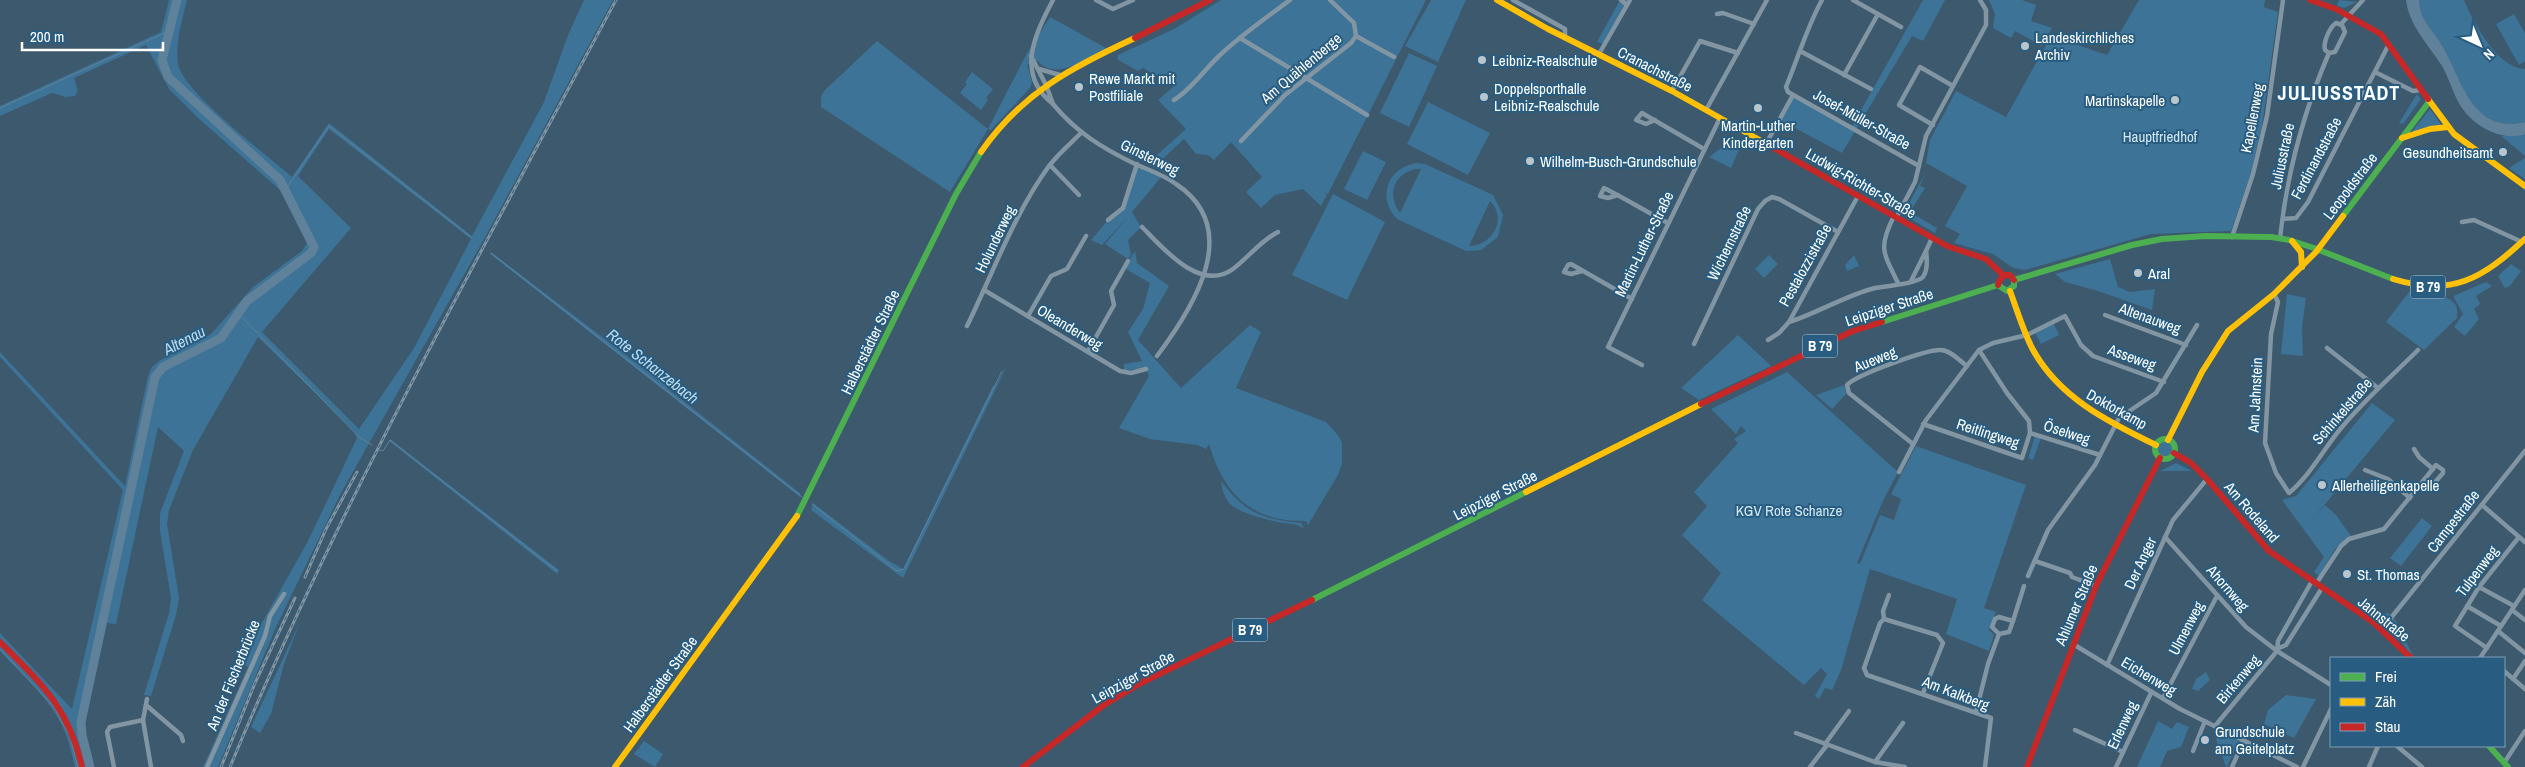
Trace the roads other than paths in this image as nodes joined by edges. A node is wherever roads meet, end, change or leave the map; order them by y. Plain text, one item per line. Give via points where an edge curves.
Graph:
1 (1053, 0) edge
2 (1096, 0) edge
3 (1133, 0) edge
4 (1210, 0) edge
5 (1290, 0) edge
6 (1330, 0) edge
7 (1497, 0) edge
8 (1513, 0) edge
9 (1621, 0) edge
10 (1767, 0) edge
11 (1822, 0) edge
12 (1853, 0) edge
13 (1980, 0) edge
14 (2283, 0) edge
15 (2310, 0) edge
16 (2363, 0) edge
17 (1628, 2) edge
18 (1717, 14) dead end
19 (1878, 14) junction
20 (2348, 16) junction
21 (1754, 24) junction
22 (2340, 24) junction
23 (1901, 27) dead end
24 (1356, 36) junction
25 (1240, 38) junction
26 (1565, 38) junction
27 (2389, 43) junction
28 (1800, 51) junction
29 (1738, 53) junction
30 (2328, 53) junction
31 (1600, 54) junction
32 (1031, 56) junction
33 (1394, 57) dead end
34 (1037, 67) junction
35 (2374, 72) junction
36 (1062, 75) junction
37 (1844, 75) junction
38 (1306, 77) junction
39 (1046, 84) junction
40 (1953, 86) junction
41 (1040, 89) junction
42 (1871, 90) dead end
43 (2422, 90) junction
44 (1672, 91) junction
45 (1793, 95) junction
46 (1174, 100) dead end
47 (2429, 102) junction
48 (1053, 104) junction
49 (1706, 110) junction
50 (1367, 115) dead end
51 (1720, 118) junction
52 (1655, 120) dead end
53 (1933, 124) junction
54 (2448, 127) junction
55 (1081, 133) junction
56 (2402, 138) junction
57 (1241, 141) dead end
58 (1766, 144) junction
59 (1704, 149) junction
60 (1137, 164) junction
61 (1050, 165) junction
62 (1919, 166) junction
63 (2525, 186) edge
64 (1079, 195) dead end
65 (1618, 195) dead end
66 (1858, 196) junction
67 (1895, 217) junction
68 (2283, 218) junction
69 (1108, 220) dead end
70 (2462, 222) dead end
71 (1668, 223) junction
72 (1142, 227) dead end
73 (1278, 232) dead end
74 (1838, 232) junction
75 (1086, 236) dead end
76 (2232, 237) junction
77 (1932, 238) junction
78 (2280, 238) junction
79 (2291, 240) junction
80 (2523, 240) edge
81 (2319, 249) junction
82 (1926, 251) junction
83 (1128, 261) dead end
84 (2302, 267) junction
85 (1582, 271) dead end
86 (1206, 274) junction
87 (2003, 275) junction
88 (2014, 280) junction
89 (1911, 281) junction
90 (1898, 283) junction
91 (1998, 285) junction
92 (984, 290) junction
93 (2010, 291) junction
94 (2274, 294) junction
95 (1632, 299) junction
96 (2105, 314) dead end
97 (1028, 316) junction
98 (1789, 322) junction
99 (2197, 325) dead end
100 (967, 326) dead end
101 (2027, 335) junction
102 (1768, 340) dead end
103 (1694, 344) dead end
104 (2186, 345) junction
105 (2327, 348) dead end
106 (1979, 350) junction
107 (2418, 350) dead end
108 (1088, 351) junction
109 (1157, 356) dead end
110 (1642, 366) dead end
111 (1967, 366) junction
112 (1146, 369) dead end
113 (2164, 382) junction
114 (2378, 388) junction
115 (1923, 424) junction
116 (2115, 424) junction
117 (2030, 433) junction
118 (2168, 440) junction
119 (1913, 444) junction
120 (2156, 445) junction
121 (2414, 449) dead end
122 (2525, 451) edge
123 (2174, 453) junction
124 (2100, 456) junction
125 (2160, 458) junction
126 (2433, 469) junction
127 (2365, 470) dead end
128 (1899, 472) dead end
129 (2207, 479) junction
130 (2421, 484) junction
131 (2289, 493) joint
132 (2410, 498) junction
133 (2482, 505) junction
134 (2165, 537) junction
135 (2519, 537) junction
136 (2525, 542) edge
137 (2035, 561) junction
138 (2028, 576) dead end
139 (2314, 582) junction
140 (2024, 586) dead end
141 (2096, 586) junction
142 (2479, 587) junction
143 (2322, 588) junction
144 (2524, 593) edge
145 (284, 594) dead end
146 (1889, 595) dead end
147 (2217, 596) junction
148 (2467, 606) junction
149 (2513, 608) junction
150 (1884, 619) junction
151 (2525, 620) edge
152 (2013, 621) junction
153 (2499, 628) junction
154 (2382, 629) junction
155 (1999, 634) junction
156 (0, 642) edge
157 (2072, 644) junction
158 (2487, 648) junction
159 (2278, 649) junction
160 (2484, 653) junction
161 (2525, 653) edge
162 (2410, 657) edge
163 (2481, 657) edge
164 (2488, 657) edge
165 (2525, 661) edge
166 (2107, 665) junction
167 (2505, 672) edge
168 (2513, 679) junction
169 (2330, 684) edge
170 (2525, 689) edge
171 (1923, 693) junction
172 (2151, 693) junction
173 (2163, 698) junction
174 (147, 699) dead end
175 (146, 705) junction
176 (2330, 711) edge
177 (1849, 712) dead end
178 (1976, 712) junction
179 (143, 720) junction
180 (2205, 721) junction
181 (1902, 723) dead end
182 (2215, 726) junction
183 (2075, 730) dead end
184 (2525, 731) edge
185 (1796, 733) dead end
186 (184, 740) dead end
187 (2244, 740) junction
188 (1826, 745) junction
189 (2378, 747) edge
190 (2398, 747) edge
191 (2490, 747) edge
192 (2193, 751) dead end
193 (2123, 752) junction
194 (1878, 764) edge
195 (2506, 765) edge
196 (82, 767) edge
197 (114, 767) edge
198 (151, 767) edge
199 (207, 767) edge
200 (615, 767) edge
201 (1023, 767) edge
202 (1810, 767) edge
203 (1905, 767) edge
204 (1985, 767) edge
205 (2027, 767) edge
206 (2116, 767) edge
207 (2232, 767) edge
208 (2297, 767) edge
209 (2303, 767) edge
210 (2369, 767) edge
211 (2422, 767) edge

1 - 32 street via 1036,36
2 - 3 street via 1116,9
4 - 36 main road, Halberstädter Straße via 1176,21
5 - 25 street
6 - 24 street via 1354,23
7 - 26 main road, Cranachstraße
8 - 26 street, Cranachstraße via 1565,29
9 - 17 street
10 - 21 street
11 - 28 street, Josef-Müller-Straße via 1811,18
12 - 19 street
13 - 40 street via 1986,10 1986,25
14 - 76 street, Kapellenweg via 2267,116
15 - 20 main road
16 - 20 street
17 - 31 street
18 - 21 street via 1723,13
19 - 23 street
19 - 37 street, Josef-Müller-Straße
20 - 22 street
20 - 27 main road via 2376,30
21 - 29 street
22 - 30 street via 2332,26 2324,45
22 - 30 street via 2345,32 2335,52
24 - 33 street
24 - 38 street, Am Quählenberge
25 - 38 street
25 - 46 street via 1209,65 1182,96
26 - 31 main road, Cranachstraße
27 - 35 street, Ferdinandstraße
27 - 43 main road
28 - 37 street, Josef-Müller-Straße
28 - 45 street, Josef-Müller-Straße via 1786,87
29 - 44 street via 1700,41
29 - 49 street
30 - 68 street, Juliusstraße via 2296,141
31 - 44 main road, Cranachstraße
32 - 34 street, Ginsterweg
32 - 41 street via 1032,71
34 - 36 street
34 - 39 street, Ginsterweg
35 - 43 street via 2413,91
35 - 68 street, Ferdinandstraße via 2308,202 2293,219
36 - 39 main road, Halberstädter Straße
37 - 42 street, Josef-Müller-Straße
38 - 50 street
38 - 57 street, Am Quählenberge
39 - 41 main road, Halberstädter Straße
39 - 48 street, Ginsterweg
40 - 53 street
40 - 53 street via 1920,68 1899,104
41 - 48 street, Ginsterweg
41 - 200 main road, Halberstädter Straße via 1000,127 965,177 796,518
43 - 47 main road
44 - 49 main road, Cranachstraße
45 - 58 street, Josef-Müller-Straße
45 - 62 street, Josef-Müller-Straße
47 - 54 main road
47 - 56 main road, Leopoldstraße
48 - 55 street, Ginsterweg
49 - 51 main road, Ludwig-Richter-Straße
51 - 58 main road, Ludwig-Richter-Straße
51 - 59 street, Martin-Luther-Straße
52 - 59 street
53 - 62 street via 1924,142
54 - 56 main road
54 - 63 main road
55 - 60 street, Ginsterweg
55 - 61 street, Holunderweg
56 - 81 main road, Leopoldstraße
58 - 66 main road, Ludwig-Richter-Straße
59 - 71 street, Martin-Luther-Straße
60 - 69 street via 1123,208
60 - 86 street, Ginsterweg via 1177,184 1204,213 1210,233
61 - 64 street
61 - 92 street, Holunderweg via 1022,211
62 - 67 street via 1915,182
65 - 71 street
66 - 67 main road, Ludwig-Richter-Straße
66 - 74 street, Pestalozzistraße
67 - 77 main road, Ludwig-Richter-Straße
67 - 90 street via 1885,234 1883,248
68 - 78 street, Juliusstraße
70 - 80 street via 2474,220
71 - 95 street, Martin-Luther-Straße
72 - 86 street via 1185,268
73 - 86 street via 1265,238 1229,272
74 - 98 street, Pestalozzistraße
74 - 103 street, Wichernstraße via 1779,199 1772,197 1765,201 1758,209
75 - 97 street via 1067,269 1051,276
76 - 78 main road, B 79
76 - 88 main road, B 79 via 2149,241
77 - 82 street
77 - 87 main road, Ludwig-Richter-Straße via 1967,254 1987,258
78 - 79 main road, B 79
79 - 81 main road, B 79
79 - 84 main road via 2301,252
80 - 81 main road, B 79 via 2498,265 2475,279 2430,287 2403,283
81 - 84 main road
82 - 89 street
82 - 89 street via 1926,271 1920,279
83 - 108 street via 1111,291 1114,305
84 - 94 main road
85 - 95 street
86 - 109 street, Ginsterweg
87 - 88 main road
87 - 91 main road
88 - 93 main road
89 - 90 street
90 - 98 street via 1845,297
91 - 93 main road
91 - 201 main road, Leipziger Straße / B 79 via 1854,331 1683,413 1330,592 1141,683 1104,705
92 - 97 street, Oleanderweg
92 - 100 street, Holunderweg
93 - 101 main road, Doktorkamp
94 - 118 main road via 2225,336 2198,380
94 - 131 street, Am Jahnstein via 2278,302 2271,334 2265,443 2276,473
95 - 110 street, Martin-Luther-Straße via 1608,347
96 - 104 street, Altenauweg
97 - 108 street, Oleanderweg
98 - 102 street, Pestalozzistraße
99 - 104 street
101 - 106 street, Asseweg via 1993,343
101 - 113 street, Asseweg via 2065,316 2082,346 2093,356
101 - 116 main road, Doktorkamp via 2045,369 2065,391
104 - 113 street
105 - 114 street
106 - 111 street
106 - 117 street, Öselweg via 2029,421
107 - 114 street, Schinkelstraße
108 - 112 street, Oleanderweg via 1124,373
111 - 115 street
111 - 119 street, Aueweg via 1948,352 1934,350 1867,373 1849,383 1849,393
113 - 116 street via 2156,393 2123,414
114 - 131 street, Schinkelstraße via 2343,425
115 - 117 street, Reitlingweg via 2022,458
115 - 119 street
116 - 120 main road, Doktorkamp
116 - 124 street, Öselweg
117 - 124 street, Öselweg
118 - 120 main road via 2161,440
118 - 123 main road via 2174,446
119 - 128 street
120 - 125 main road via 2155,451
121 - 126 street
122 - 133 street, Campestraße
123 - 125 main road via 2168,458
123 - 129 main road, Am Rodeland via 2191,463
124 - 137 street via 2055,518
125 - 141 main road, Ahlumer Straße
126 - 130 street, Birkenweg
126 - 130 street via 2440,466 2443,472 2430,487
127 - 132 street via 2388,479
129 - 134 street, Der Anger via 2178,513
129 - 139 main road, Am Rodeland via 2269,551
130 - 132 street, Birkenweg
132 - 139 street, Birkenweg via 2384,530 2345,542
133 - 135 street
133 - 154 street, Campestraße
134 - 147 street, Ahornweg
134 - 166 street, Der Anger
135 - 136 street
135 - 142 street, Tulpenweg
137 - 138 street
137 - 141 street
139 - 143 main road, Jahnstraße
139 - 159 street, Birkenweg via 2278,641
140 - 152 street
141 - 157 main road, Ahlumer Straße
142 - 148 street, Tulpenweg
142 - 149 street
143 - 154 main road, Jahnstraße
143 - 159 street, Birkenweg via 2286,646
144 - 149 street
145 - 199 street, An der Fischerbrücke via 270,616 265,636
146 - 150 street
147 - 159 street, Ahornweg via 2246,627
147 - 173 street, Ulmenweg
148 - 153 street
148 - 158 street, Tulpenweg via 2455,626
149 - 151 street
149 - 153 street
150 - 171 street via 1941,639 1943,643
150 - 171 street, Am Kalkberg via 1864,668 1867,675
152 - 155 street via 2009,632
152 - 155 street via 1995,619 1992,627
153 - 158 street
153 - 161 street
154 - 162 main road, Jahnstraße
155 - 178 street
156 - 196 main road via 65,716
157 - 166 street, Eichenweg
157 - 205 main road, Ahlumer Straße
158 - 160 street
159 - 169 street, Ahornweg
159 - 182 street, Birkenweg
160 - 163 street
160 - 164 street
165 - 168 street
166 - 172 street, Eichenweg
167 - 168 street
168 - 170 street
171 - 178 street, Am Kalkberg
172 - 173 street, Eichenweg
172 - 193 street, Erlenweg
173 - 180 street, Eichenweg
174 - 175 street
175 - 179 street
175 - 186 street
176 - 209 street
177 - 188 street
178 - 204 street, Am Kalkberg via 1991,718
179 - 197 street via 110,727 107,732
179 - 198 street
180 - 182 street, Eichenweg
180 - 192 street
181 - 194 street
182 - 187 street, Eichenweg
183 - 193 street
184 - 195 street
185 - 188 street
187 - 207 street
187 - 208 street, Eichenweg
188 - 194 street
188 - 202 street
189 - 210 street
190 - 211 street
191 - 195 main road
193 - 206 street, Erlenweg
194 - 203 street

